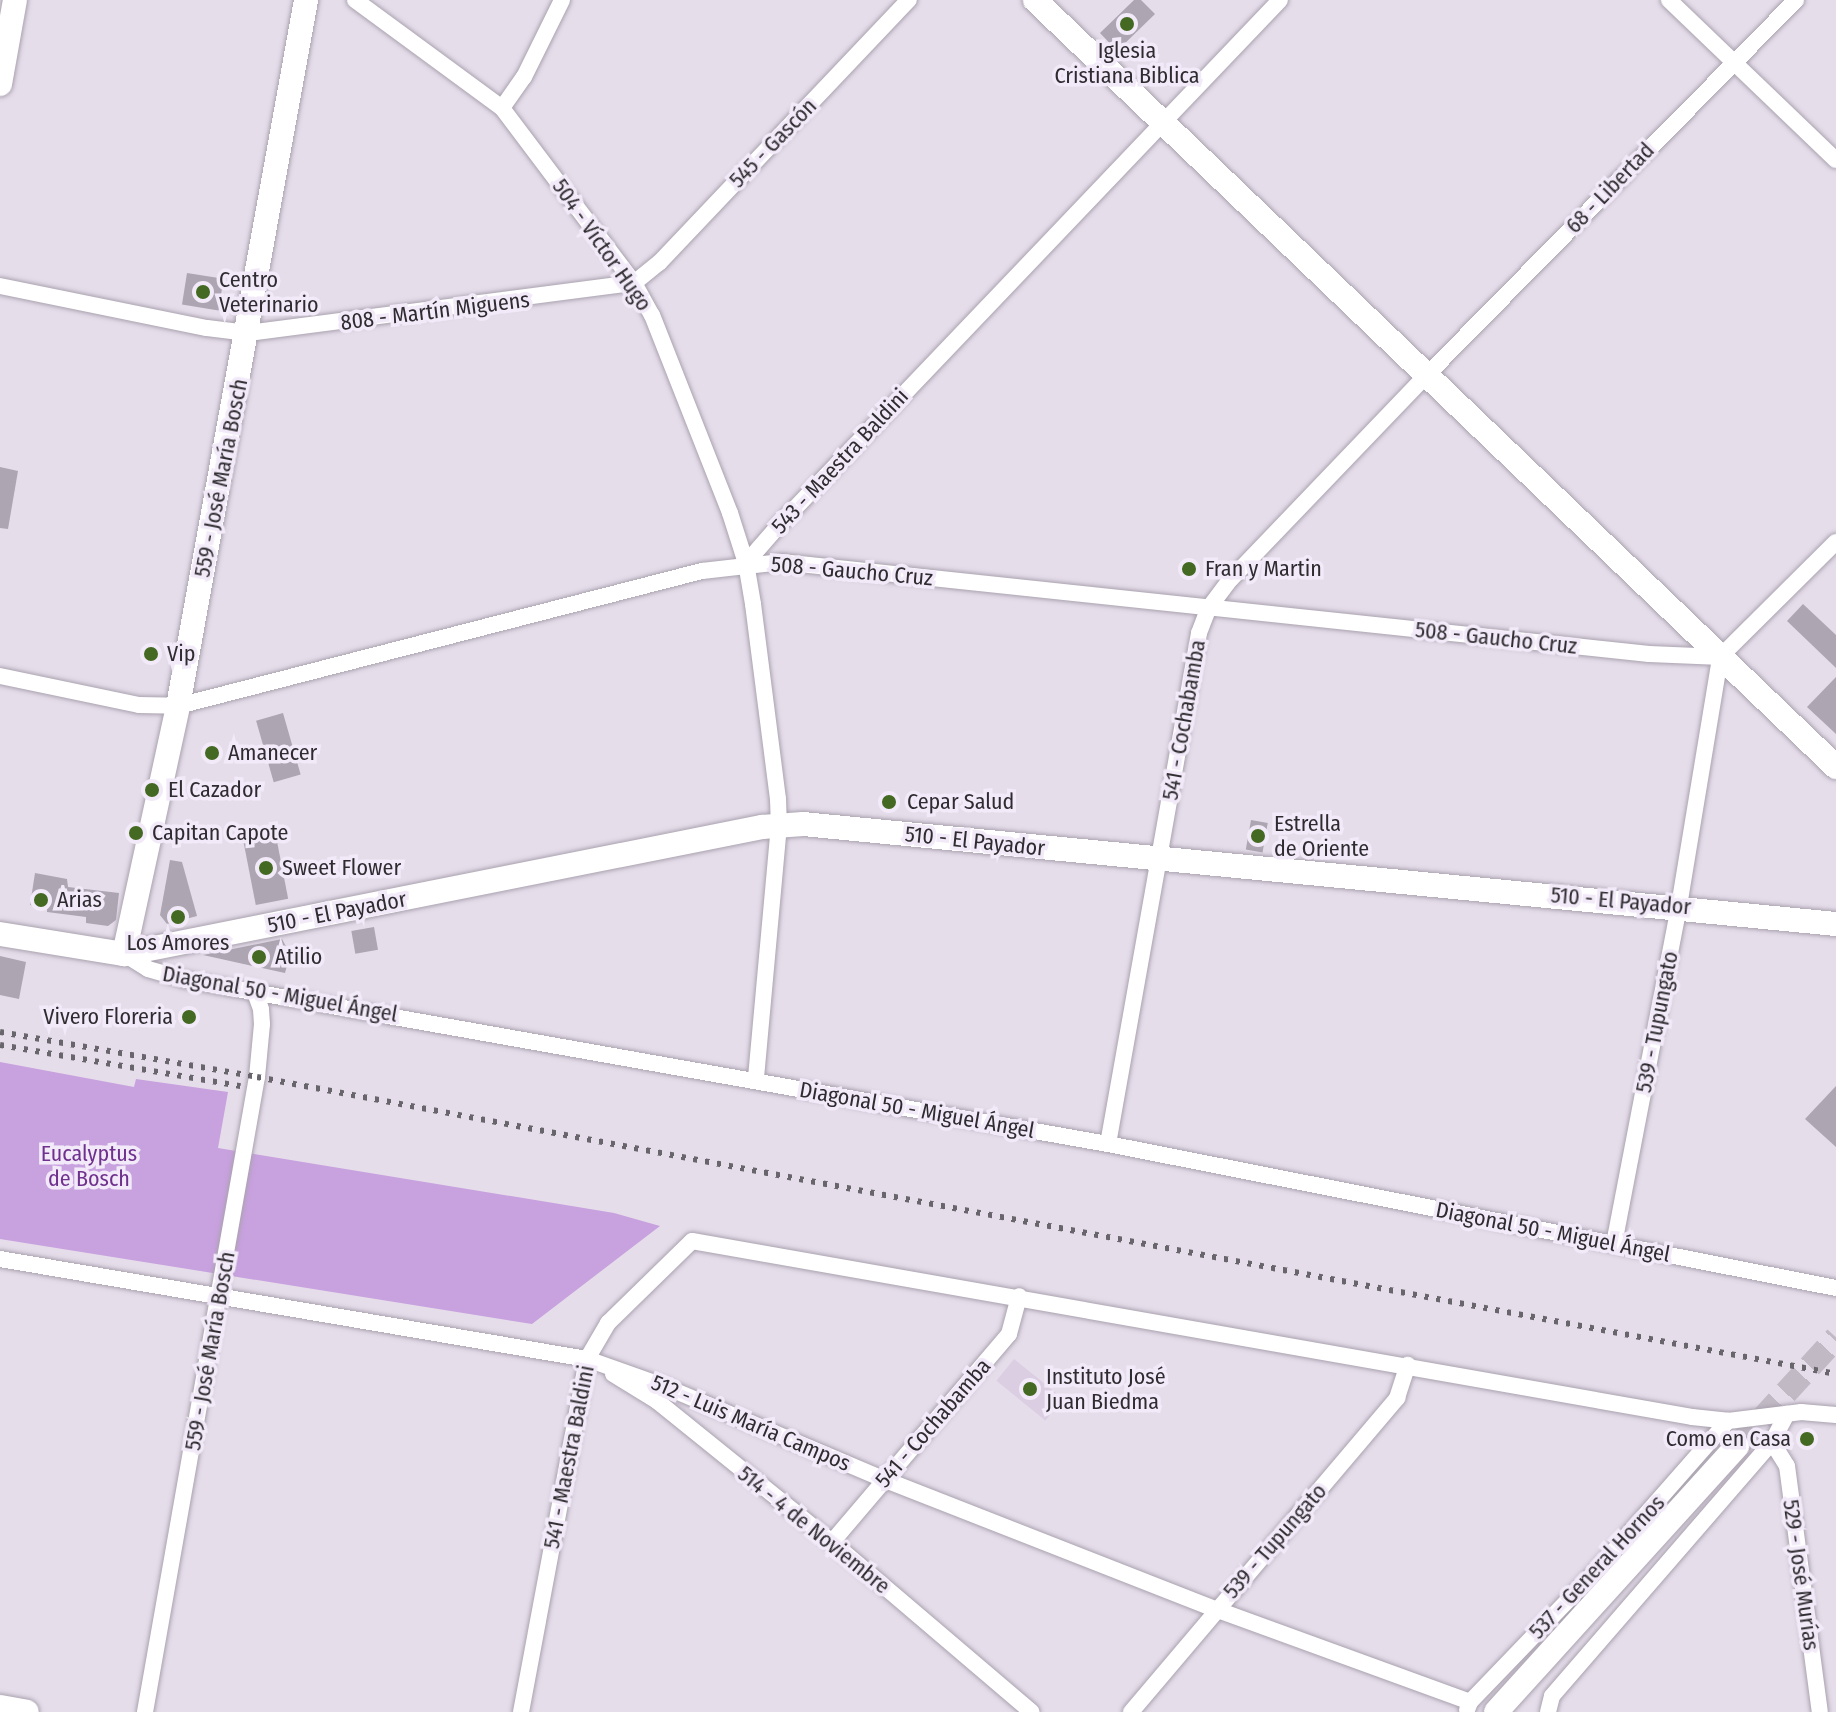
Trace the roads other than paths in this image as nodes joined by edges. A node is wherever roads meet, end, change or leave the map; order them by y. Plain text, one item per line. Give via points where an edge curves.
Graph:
1 (15, 0) edge
2 (306, 0) edge
3 (355, 0) edge
4 (562, 0) edge
5 (909, 0) edge
6 (1035, 0) edge
7 (1280, 0) edge
8 (1669, 0) edge
9 (1796, 0) edge
10 (1734, 63) junction
11 (0, 84) edge
12 (502, 108) junction
13 (1163, 124) junction
14 (1836, 160) edge
15 (634, 283) junction
16 (0, 286) edge
17 (248, 333) junction
18 (1425, 377) junction
19 (1836, 542) edge
20 (746, 563) junction
21 (1208, 609) junction
22 (1720, 657) junction
23 (0, 676) edge
24 (178, 706) junction
25 (1836, 767) edge
26 (779, 825) junction
27 (1160, 859) junction
28 (1679, 906) junction
29 (1836, 924) edge
30 (0, 934) edge
31 (124, 954) junction
32 (254, 990) junction
33 (756, 1080) junction
34 (1108, 1144) junction
35 (1614, 1244) junction
36 (0, 1259) edge
37 (1836, 1288) edge
38 (221, 1296) junction
39 (1019, 1296) junction
40 (587, 1359) junction
41 (1408, 1365) junction
42 (1787, 1414) junction
43 (1836, 1415) edge
44 (1728, 1421) junction
45 (1772, 1442) junction
46 (1737, 1446) tunnel mouth
47 (883, 1479) junction
48 (832, 1542) junction
49 (1215, 1609) junction
50 (0, 1707) edge
51 (1468, 1707) edge
52 (27, 1712) edge
53 (145, 1712) edge
54 (521, 1712) edge
55 (1032, 1712) edge
56 (1131, 1712) edge
57 (1496, 1712) edge
58 (1548, 1712) edge
59 (1820, 1712) edge

1 - 11 street
2 - 17 street, 559 - José María Bosch
3 - 12 street, 504 - Víctor Hugo
4 - 12 street via 524,77
5 - 15 street, 545 - Gascón
6 - 13 street
7 - 13 street, 543 - Maestra Baldini
8 - 10 street
9 - 10 street, 68 - Libertad
10 - 14 street
10 - 18 street, 68 - Libertad
12 - 15 street, 504 - Víctor Hugo
13 - 18 street
13 - 20 street, 543 - Maestra Baldini
15 - 17 street, 808 - Martín Miguens
15 - 20 street, 504 - Víctor Hugo via 652,315
16 - 17 street, 808 - Martín Miguens
17 - 24 street, 559 - José María Bosch
18 - 21 street, 541 - Cochabamba
18 - 22 street
19 - 22 street
20 - 21 street, 508 - Gaucho Cruz via 810,565
20 - 24 street, 508 - Gaucho Cruz
20 - 26 street
21 - 22 street, 508 - Gaucho Cruz
21 - 27 street, 541 - Cochabamba via 1199,633
22 - 25 street
22 - 28 street, 539 - Tupungato
23 - 24 street, 508 - Gaucho Cruz via 139,705
24 - 31 street, 559 - José María Bosch
26 - 27 street, 510 - El Payador
26 - 31 street, 510 - El Payador
26 - 33 street
27 - 28 street, 510 - El Payador
27 - 34 street, 541 - Cochabamba
28 - 29 street, 510 - El Payador
28 - 35 street, 539 - Tupungato
30 - 31 street, Diagonal 50 - Miguel Ángel
31 - 32 street, Diagonal 50 - Miguel Ángel via 164,974
32 - 33 street, Diagonal 50 - Miguel Ángel
32 - 38 street, 559 - José María Bosch via 262,1024 257,1077
33 - 34 street, Diagonal 50 - Miguel Ángel
34 - 35 street, Diagonal 50 - Miguel Ángel
35 - 37 street, Diagonal 50 - Miguel Ángel
36 - 38 street, 512 - Luis María Campos
38 - 40 street, 512 - Luis María Campos
38 - 53 street, 559 - José María Bosch
39 - 40 street, 541 - Maestra Baldini via 692,1241 608,1323
39 - 41 street
39 - 47 street, 541 - Cochabamba via 1009,1334
40 - 47 street, 512 - Luis María Campos
40 - 48 street, 514 - 4 de Noviembre via 657,1401
40 - 54 street, 541 - Maestra Baldini
41 - 44 street
41 - 49 street, 539 - Tupungato via 1397,1398
42 - 43 street
42 - 44 street
42 - 45 street
44 - 51 street, 537 - General Hornos
45 - 58 street via 1552,1696
45 - 59 street, 529 - José Murías via 1787,1466
46 - 57 street, 537 - General Hornos
47 - 48 street, 541 - Cochabamba
47 - 49 street, 512 - Luis María Campos
48 - 55 street, 514 - 4 de Noviembre
49 - 51 street, 512 - Luis María Campos
49 - 56 street, 539 - Tupungato
50 - 52 street

